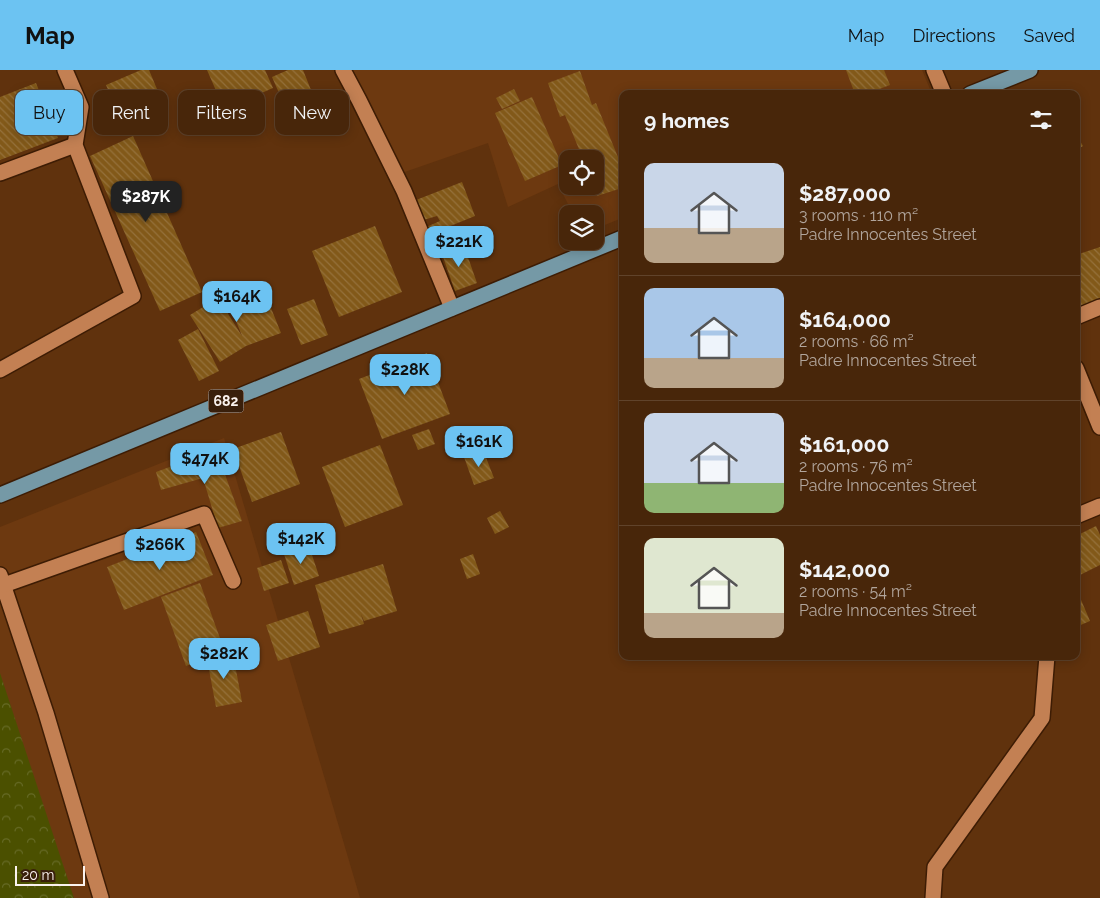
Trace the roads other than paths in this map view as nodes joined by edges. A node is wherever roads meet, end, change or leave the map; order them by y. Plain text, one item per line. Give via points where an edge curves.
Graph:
1 (65, 70) edge
2 (343, 70) edge
3 (934, 70) edge
4 (1030, 70) edge
5 (942, 90) edge
6 (980, 90) edge
7 (75, 145) junction
8 (0, 173) edge
9 (619, 239) edge
10 (1100, 307) edge
11 (452, 308) junction
12 (1080, 315) edge
13 (0, 370) edge
14 (1080, 378) edge
15 (1100, 426) edge
16 (0, 495) edge
17 (1100, 506) edge
18 (1080, 514) edge
19 (2, 580) edge
20 (233, 582) dead end
21 (1047, 660) edge
22 (101, 898) edge
23 (934, 898) edge

1 - 7 street via 81,107
2 - 11 street via 404,191
3 - 5 street
4 - 6 main road
7 - 8 street
7 - 13 street via 133,296
9 - 11 main road, 682
10 - 12 street
11 - 16 main road, 682
14 - 15 street
17 - 18 street
19 - 20 street via 204,514
19 - 22 street via 46,712
21 - 23 street via 1042,718 935,867

